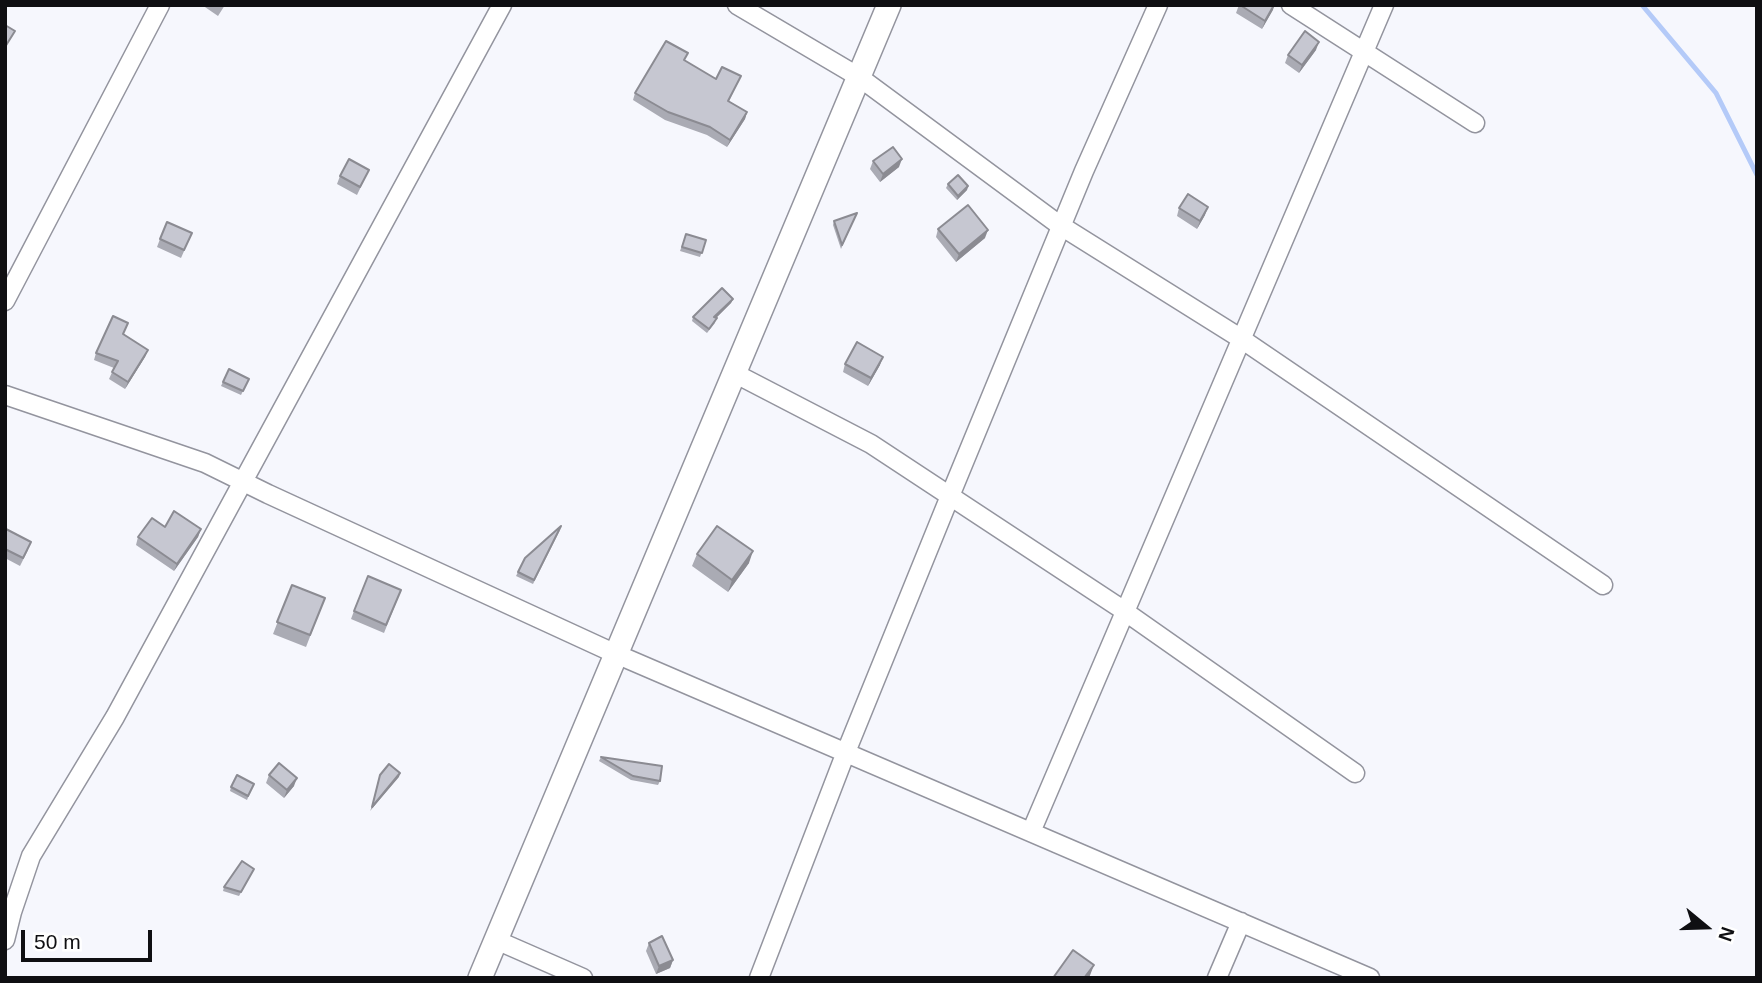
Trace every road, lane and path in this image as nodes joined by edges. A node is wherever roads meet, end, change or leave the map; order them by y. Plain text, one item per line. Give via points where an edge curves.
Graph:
1 (160, 5) edge
2 (502, 5) edge
3 (737, 5) edge
4 (889, 5) edge
5 (1158, 5) edge
6 (1291, 5) edge
7 (1384, 5) edge
8 (1363, 52) junction
9 (859, 77) junction
10 (1475, 123) dead end
11 (1061, 226) junction
12 (5, 301) edge
13 (1241, 339) junction
14 (734, 373) junction
15 (5, 395) edge
16 (243, 481) junction
17 (950, 496) junction
18 (1604, 585) dead end
19 (1125, 612) junction
20 (616, 653) junction
21 (846, 752) junction
22 (1355, 773) dead end
23 (1031, 832) junction
24 (1241, 922) junction
25 (5, 940) edge
26 (496, 940) junction
27 (481, 978) edge
28 (583, 978) edge
29 (759, 978) edge
30 (1217, 978) edge
31 (1370, 978) edge

1 - 12 street
2 - 16 street
3 - 9 street
4 - 9 street
5 - 11 street
6 - 8 street
7 - 8 street
8 - 10 street
8 - 13 street
9 - 11 street
9 - 14 street
11 - 13 street
11 - 17 street
13 - 18 street
13 - 19 street
14 - 17 street via 871,444
14 - 20 street
15 - 16 street via 205,463
16 - 20 street
16 - 25 street via 115,717 31,856
17 - 19 street
17 - 21 street
19 - 22 street
19 - 23 street
20 - 21 street
20 - 26 street
21 - 23 street
21 - 29 street
23 - 24 street
24 - 30 street
24 - 31 street
26 - 27 street
26 - 28 street

